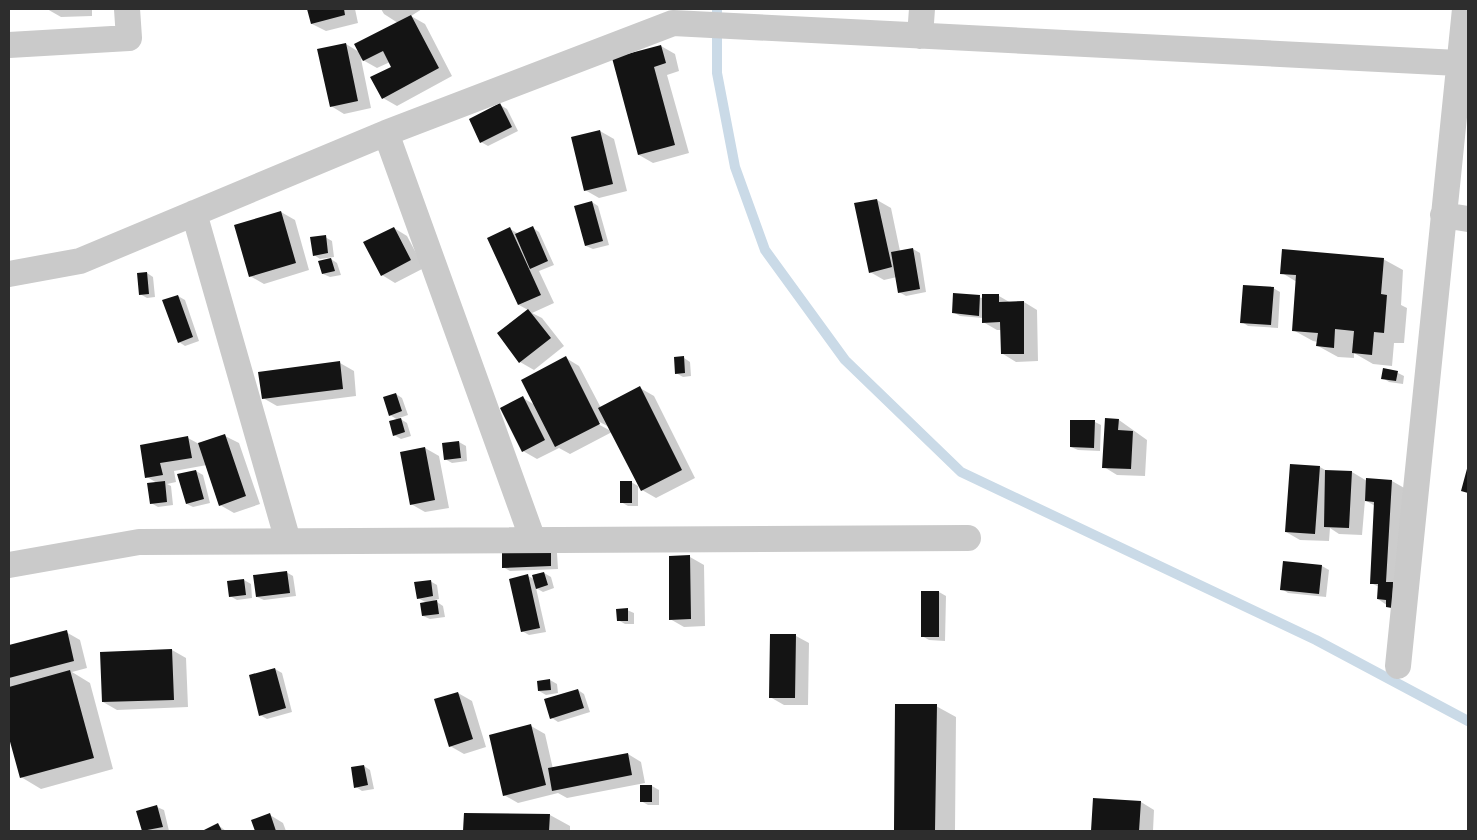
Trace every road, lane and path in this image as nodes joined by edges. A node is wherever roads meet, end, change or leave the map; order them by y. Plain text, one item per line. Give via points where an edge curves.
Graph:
1 (127, 9) edge
2 (922, 9) edge
3 (1465, 9) edge
4 (920, 36) junction
5 (9, 45) edge
6 (1458, 63) junction
7 (386, 133) junction
8 (194, 213) junction
9 (1443, 215) junction
10 (1468, 219) edge
11 (9, 274) edge
12 (968, 538) dead end
13 (533, 540) junction
14 (288, 541) junction
15 (9, 565) edge
16 (1398, 666) dead end

1 - 5 street via 129,38
2 - 4 street
3 - 6 street
4 - 6 street
4 - 7 street via 673,24
6 - 9 street
7 - 8 street
7 - 13 street
8 - 11 street via 80,261
8 - 14 street
9 - 10 street
9 - 16 street
12 - 13 street
13 - 14 street
14 - 15 street via 139,542

